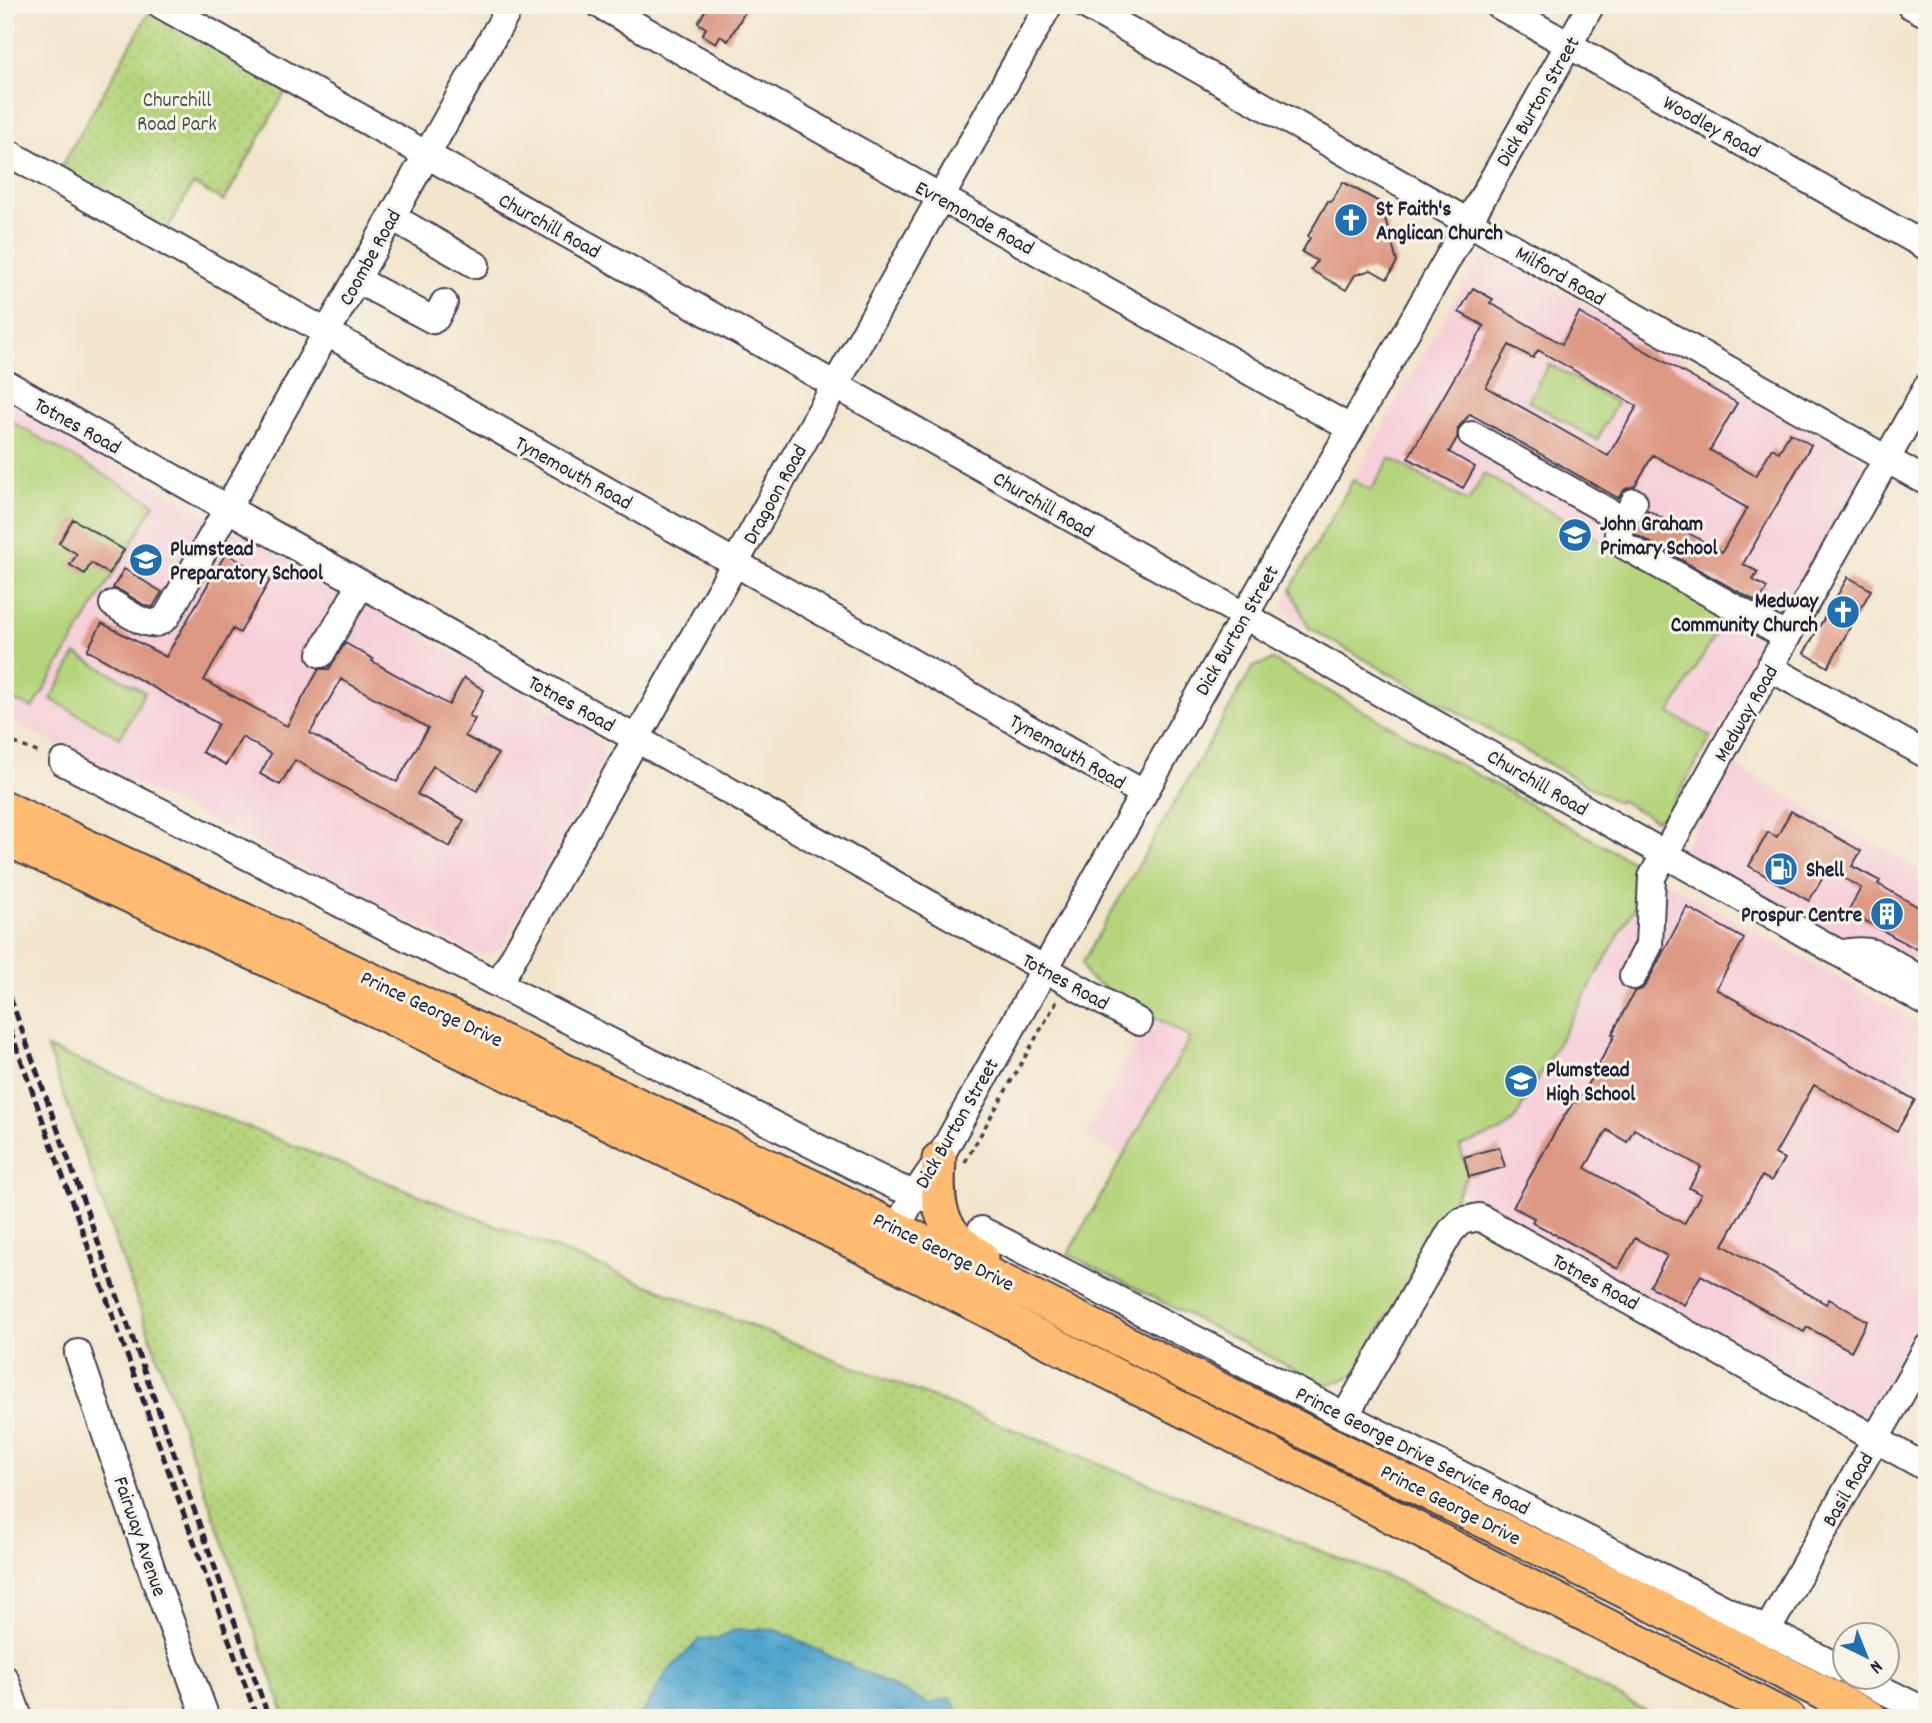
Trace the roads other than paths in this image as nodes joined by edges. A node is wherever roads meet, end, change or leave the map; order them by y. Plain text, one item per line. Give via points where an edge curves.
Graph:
1 (161, 5) edge
2 (511, 5) edge
3 (600, 5) edge
4 (1049, 5) edge
5 (1085, 5) edge
6 (1498, 5) edge
7 (1591, 5) edge
8 (1910, 5) edge
9 (1927, 15) edge
10 (1569, 45) junction
11 (5, 151) edge
12 (427, 155) junction
13 (940, 197) junction
14 (392, 217) junction
15 (1468, 222) junction
16 (1927, 247) edge
17 (476, 265) dead end
18 (357, 279) junction
19 (444, 303) dead end
20 (327, 332) junction
21 (5, 383) edge
22 (835, 385) junction
23 (1927, 387) edge
24 (1350, 428) junction
25 (1472, 435) dead end
26 (1886, 459) junction
27 (1927, 482) edge
28 (228, 509) junction
29 (735, 562) junction
30 (361, 584) junction
31 (113, 604) dead end
32 (1245, 617) junction
33 (1787, 637) junction
34 (321, 654) dead end
35 (1770, 668) junction
36 (636, 739) junction
37 (1927, 755) edge
38 (63, 762) road end
39 (1143, 793) junction
40 (5, 808) edge
41 (5, 838) edge
42 (1664, 854) junction
43 (1838, 954) junction
44 (1043, 969) junction
45 (1633, 976) dead end
46 (499, 983) junction
47 (1927, 983) edge
48 (1927, 1003) edge
49 (1139, 1022) dead end
50 (950, 1164) joint
51 (926, 1198) junction
52 (981, 1230) dead end
53 (889, 1242) junction
54 (1096, 1327) junction
55 (1927, 1348) edge
56 (78, 1353) dead end
57 (1345, 1416) junction
58 (1876, 1439) junction
59 (1927, 1468) edge
60 (1767, 1630) junction
61 (1830, 1663) edge
62 (5, 1679) edge
63 (1887, 1692) edge
64 (1927, 1712) edge
65 (19, 1718) edge
66 (206, 1718) edge
67 (1788, 1718) edge
68 (1871, 1718) edge

1 - 12 street, Churchill Road
2 - 12 street, Coombe Road
3 - 13 street, Evremonde Road
4 - 13 street, Dragoon Road
5 - 15 street, Milford Road
6 - 10 street, Woodley Road
7 - 10 street, Dick Burton Street
8 - 9 street
10 - 15 street, Dick Burton Street
10 - 16 street, Woodley Road
11 - 20 street, Tynemouth Road
12 - 14 street, Coombe Road
12 - 22 street, Churchill Road
13 - 22 street, Dragoon Road
13 - 24 street, Evremonde Road
14 - 17 street
14 - 18 street, Coombe Road
15 - 24 street, Dick Burton Street
15 - 26 street, Milford Road via 1761,400
18 - 19 street via 433,320
18 - 20 street, Coombe Road
20 - 28 street, Coombe Road
20 - 29 street, Tynemouth Road
21 - 28 street, Totnes Road
22 - 29 street, Dragoon Road
22 - 32 street, Churchill Road
23 - 26 street, Medway Road
24 - 32 street, Dick Burton Street
25 - 33 street via 1628,511 1618,532 1625,546
26 - 27 street, Milford Road
26 - 33 street, Medway Road
28 - 30 street, Totnes Road
28 - 31 street, Coombe Road via 163,621 148,623
29 - 36 street, Dragoon Road
29 - 39 street, Tynemouth Road
30 - 34 street
30 - 36 street, Totnes Road
32 - 39 street, Dick Burton Street
32 - 42 street, Churchill Road
33 - 35 street, Medway Road
35 - 37 street
35 - 42 street, Medway Road
36 - 44 street, Totnes Road
36 - 46 street, Dragoon Road
38 - 46 street
39 - 44 street, Dick Burton Street
40 - 53 main road, Prince George Drive
41 - 53 main road, Prince George Drive via 800,1215
42 - 43 street, Churchill Road
42 - 45 street, Medway Road via 1650,880 1649,945
43 - 47 street via 1871,951
43 - 48 street, Churchill Road via 1869,983
44 - 49 street, Totnes Road
44 - 50 street, Dick Burton Street
46 - 51 street via 852,1165
50 - 51 main road
51 - 53 street, Dick Burton Street
51 - 54 main road via 967,1248
52 - 57 street, Prince George Drive Service Road
53 - 54 main road, Prince George Drive
53 - 67 main road, Prince George Drive
54 - 68 main road, Prince George Drive
55 - 58 street, Basil Road
56 - 66 street, Fairway Avenue
57 - 58 street, Totnes Road via 1451,1231 1461,1221 1479,1217
57 - 60 street, Prince George Drive Service Road
58 - 59 street, Totnes Road
58 - 60 street, Basil Road
60 - 61 street, Prince George Drive Service Road
62 - 65 street
63 - 64 street

